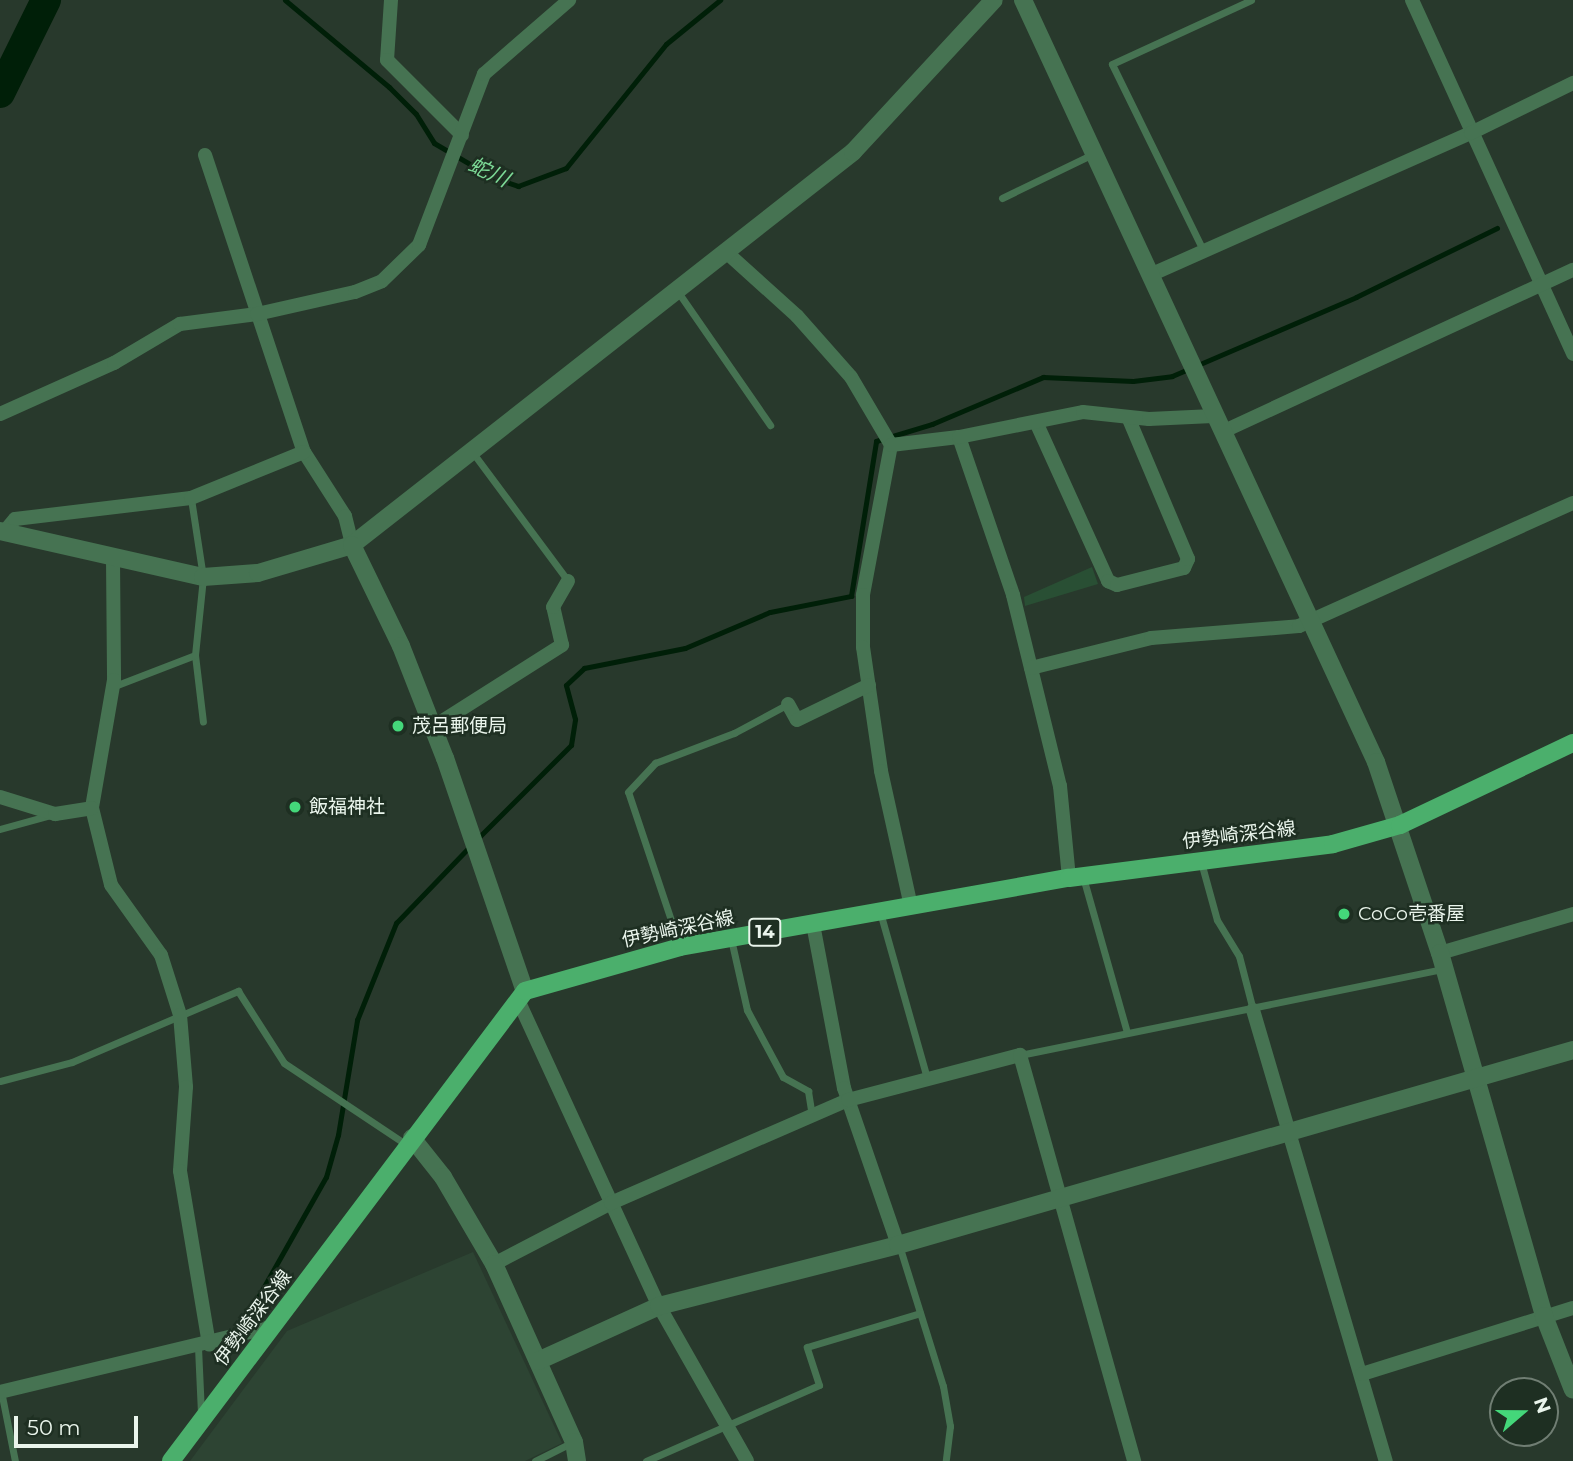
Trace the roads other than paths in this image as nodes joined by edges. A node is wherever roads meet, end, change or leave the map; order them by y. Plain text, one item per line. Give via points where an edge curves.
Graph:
1 (391, 0) edge
2 (569, 0) edge
3 (995, 0) edge
4 (1023, 0) edge
5 (1251, 0) edge
6 (1412, 0) edge
7 (1573, 83) edge
8 (1471, 133) junction
9 (462, 135) junction
10 (1096, 153) junction
11 (205, 155) dead end
12 (1002, 198) dead end
13 (1203, 250) junction
14 (725, 251) junction
15 (1573, 270) edge
16 (1150, 275) junction
17 (1541, 285) junction
18 (676, 288) junction
19 (257, 314) junction
20 (1573, 354) edge
21 (0, 414) edge
22 (1213, 416) junction
23 (1128, 417) junction
24 (1036, 422) junction
25 (770, 425) dead end
26 (1222, 432) junction
27 (959, 438) junction
28 (891, 445) junction
29 (471, 449) junction
30 (304, 452) junction
31 (191, 498) junction
32 (1573, 503) edge
33 (2, 531) edge
34 (352, 545) junction
35 (113, 560) junction
36 (203, 577) junction
37 (568, 581) joint
38 (1311, 622) junction
39 (195, 655) junction
40 (1031, 668) junction
41 (869, 685) junction
42 (112, 688) junction
43 (788, 704) joint
44 (203, 722) dead end
45 (433, 727) junction
46 (1573, 743) edge
47 (0, 797) edge
48 (92, 808) junction
49 (55, 814) junction
50 (1400, 825) junction
51 (0, 830) edge
52 (1201, 861) junction
53 (1076, 877) junction
54 (911, 906) junction
55 (880, 912) junction
56 (1573, 915) edge
57 (813, 924) junction
58 (730, 939) junction
59 (680, 947) junction
60 (1442, 961) junction
61 (522, 995) junction
62 (1252, 1010) junction
63 (180, 1015) junction
64 (1127, 1032) junction
65 (1573, 1051) edge
66 (1020, 1055) junction
67 (927, 1077) junction
68 (1475, 1079) junction
69 (0, 1081) edge
70 (848, 1100) junction
71 (812, 1115) junction
72 (1289, 1135) junction
73 (409, 1142) junction
74 (1060, 1199) junction
75 (611, 1203) junction
76 (898, 1245) junction
77 (494, 1264) junction
78 (659, 1306) junction
79 (1573, 1308) edge
80 (920, 1313) junction
81 (1544, 1316) junction
82 (275, 1326) junction
83 (203, 1346) junction
84 (538, 1361) junction
85 (1362, 1374) junction
86 (0, 1389) edge
87 (1573, 1390) edge
88 (202, 1421) junction
89 (724, 1426) junction
90 (574, 1442) junction
91 (15, 1461) edge
92 (171, 1461) edge
93 (535, 1461) edge
94 (577, 1461) edge
95 (646, 1461) edge
96 (747, 1461) edge
97 (946, 1461) edge
98 (1134, 1461) edge
99 (1386, 1461) edge

1 - 9 street via 387,60
2 - 9 street via 484,74
3 - 14 street via 853,152
4 - 10 street
5 - 13 lane via 1112,64
6 - 8 street
7 - 8 street
8 - 13 street
8 - 17 street
9 - 19 street via 419,245 382,281 355,292
10 - 12 lane
10 - 16 street
11 - 19 street
13 - 16 street
14 - 18 street
14 - 28 street via 797,316 851,377
15 - 17 street
16 - 22 street
17 - 20 street
17 - 26 street
18 - 25 lane
18 - 29 street
19 - 21 street via 180,324 114,363
19 - 30 street
22 - 23 street
22 - 26 street
23 - 24 street via 1083,412
23 - 24 street via 1188,559 1184,568 1118,585 1108,581
24 - 27 street
26 - 38 street
27 - 28 street
27 - 40 street via 1013,595
28 - 41 street via 863,595
29 - 34 street
29 - 37 lane
30 - 31 street
30 - 34 street via 345,516
31 - 33 street via 15,519
31 - 36 lane
32 - 38 street
33 - 35 street
34 - 36 street via 258,573
34 - 45 street via 401,646
35 - 36 street
35 - 42 street
36 - 39 lane
37 - 45 street via 553,607 562,646
38 - 40 street via 1151,638
38 - 50 street
39 - 42 lane
39 - 44 lane
40 - 53 street via 1060,786
41 - 43 street via 797,720
41 - 54 street via 881,771
42 - 48 street
43 - 59 lane via 734,733 655,763 628,792
45 - 61 street
46 - 50 main road, 伊勢崎深谷線 / 14
47 - 49 street
48 - 49 street
48 - 63 street via 111,885 161,955
49 - 51 lane
50 - 52 main road, 伊勢崎深谷線 / 14 via 1332,844
50 - 60 street
52 - 53 main road, 伊勢崎深谷線 / 14
52 - 62 lane via 1217,920 1239,956
53 - 54 main road, 伊勢崎深谷線 / 14
53 - 64 lane
54 - 55 main road, 伊勢崎深谷線 / 14
55 - 57 main road, 伊勢崎深谷線 / 14
55 - 67 lane
56 - 60 street
57 - 58 main road, 伊勢崎深谷線 / 14
57 - 70 street
58 - 59 main road, 伊勢崎深谷線 / 14
58 - 71 lane via 747,1010 783,1077 807,1091
59 - 61 main road, 伊勢崎深谷線 / 14
60 - 62 lane
60 - 68 street
61 - 73 main road, 伊勢崎深谷線
61 - 75 street
62 - 64 lane
62 - 72 street
63 - 69 lane via 72,1062
63 - 73 lane via 238,991 284,1063
63 - 83 street via 186,1087 180,1171
64 - 66 lane
65 - 68 street
66 - 67 street
66 - 74 street
67 - 70 street
68 - 72 street
68 - 81 street
70 - 71 street
70 - 76 street
71 - 75 street
72 - 74 street
72 - 85 street
73 - 77 street via 443,1177
73 - 82 main road, 伊勢崎深谷線
74 - 76 street
74 - 98 street
75 - 77 street
75 - 78 street
76 - 78 street
76 - 80 lane
77 - 84 street
78 - 84 street
78 - 89 street
79 - 81 street
80 - 89 lane via 807,1347 819,1385
80 - 97 lane via 943,1386 950,1426
81 - 85 street
81 - 87 street
82 - 83 street
82 - 88 main road, 伊勢崎深谷線
83 - 86 street
83 - 88 lane
84 - 90 street
85 - 99 street
86 - 91 lane
88 - 92 main road, 伊勢崎深谷線
89 - 95 lane
89 - 96 street
90 - 93 lane
90 - 94 street

